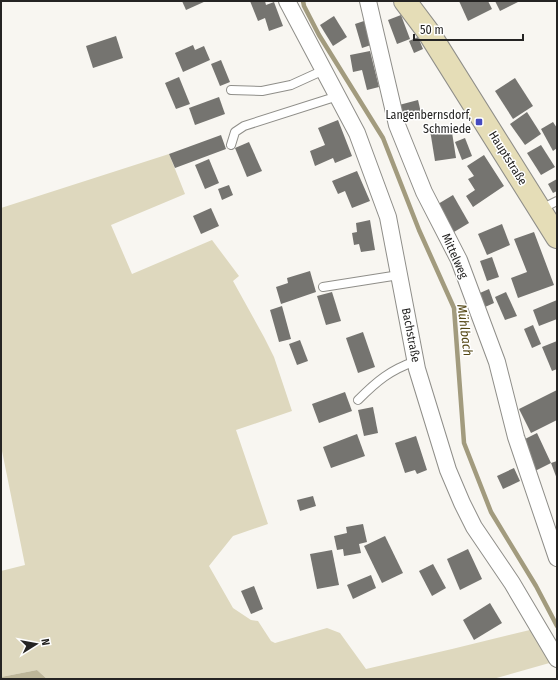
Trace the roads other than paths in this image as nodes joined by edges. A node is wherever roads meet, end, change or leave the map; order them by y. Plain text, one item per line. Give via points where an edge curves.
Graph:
1 (287, 1) edge
2 (368, 1) edge
3 (405, 1) edge
4 (324, 70) junction
5 (231, 90) dead end
6 (338, 96) junction
7 (231, 144) dead end
8 (548, 205) edge
9 (557, 237) edge
10 (399, 275) junction
11 (323, 287) dead end
12 (416, 361) junction
13 (358, 400) dead end
14 (557, 558) edge
15 (557, 660) edge

1 - 4 street, Bachstraße
2 - 14 street, Mittelweg via 397,125 424,192 459,260 497,362 516,437
3 - 8 main road, Hauptstraße
4 - 5 lane via 292,85 262,91
4 - 6 street, Bachstraße
6 - 7 lane via 244,126 235,132
6 - 10 street, Bachstraße via 357,133 388,217
8 - 9 main road, Hauptstraße
10 - 11 lane
10 - 12 street, Bachstraße
12 - 13 lane via 399,367 375,382
12 - 15 street, Bachstraße via 448,470 462,503 474,527 512,583

